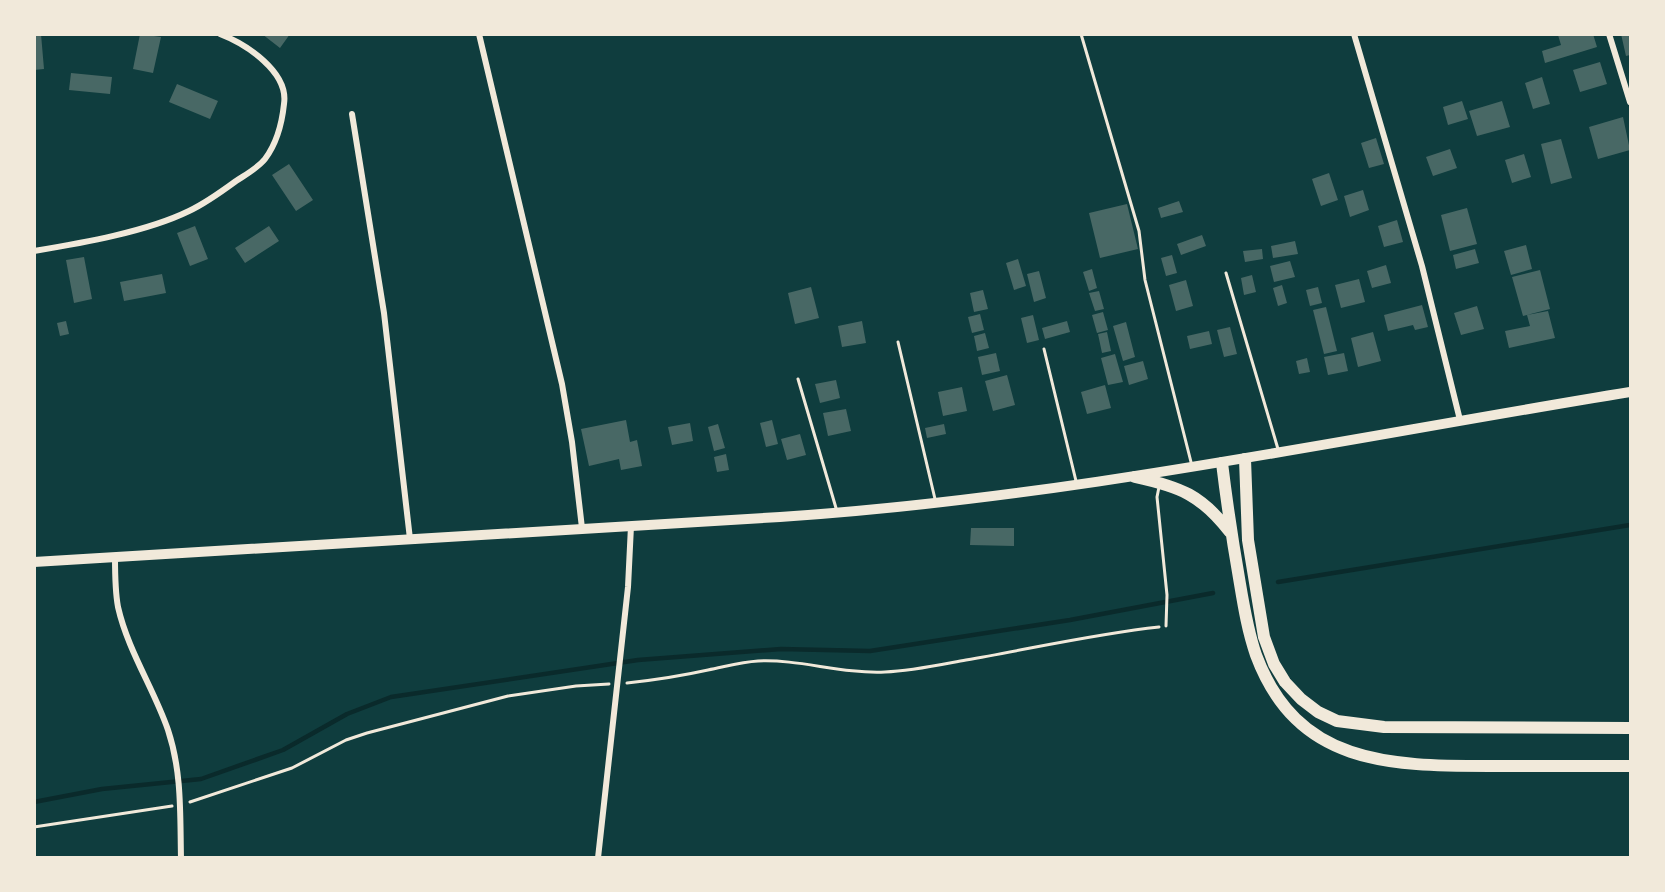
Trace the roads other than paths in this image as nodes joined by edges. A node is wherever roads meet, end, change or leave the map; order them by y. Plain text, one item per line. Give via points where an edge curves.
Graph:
1 (220, 34) edge
2 (479, 34) edge
3 (1081, 34) edge
4 (1354, 34) edge
5 (1609, 34) edge
6 (1630, 102) edge
7 (352, 114) dead end
8 (34, 251) edge
9 (1226, 273) dead end
10 (898, 342) dead end
11 (1044, 349) dead end
12 (798, 379) dead end
13 (1630, 392) edge
14 (1460, 420) junction
15 (1280, 453) junction
16 (1245, 459) junction
17 (1222, 463) junction
18 (1192, 468) junction
19 (1135, 477) junction
20 (1161, 482) junction
21 (1078, 485) junction
22 (936, 504) junction
23 (837, 513) junction
24 (631, 526) junction
25 (582, 528) junction
26 (1231, 533) junction
27 (410, 539) junction
28 (115, 557) junction
29 (34, 562) edge
30 (1166, 626) road end
31 (1630, 728) edge
32 (1630, 766) edge
33 (181, 858) edge
34 (598, 858) edge

1 - 8 street via 239,41 259,58 283,88 281,123 263,162 207,202 173,218
2 - 25 street via 562,384
3 - 18 lane via 1140,231 1145,280
4 - 14 street via 1422,266
5 - 6 street
7 - 27 street via 384,314
9 - 15 lane
10 - 22 lane
11 - 21 lane
12 - 23 lane
13 - 14 main road
14 - 15 main road
15 - 16 main road
16 - 17 main road
16 - 31 highway via 1248,540 1264,637 1285,682 1318,712 1337,721 1384,727
17 - 18 main road
17 - 26 highway
18 - 19 main road
19 - 20 highway
19 - 21 main road
20 - 26 highway via 1210,508
20 - 30 lane via 1157,497 1167,596
21 - 22 main road
22 - 23 main road
23 - 24 main road
24 - 25 main road
24 - 34 street via 628,587
25 - 27 main road
26 - 32 highway via 1249,630 1266,678 1297,720 1328,743 1371,759 1398,763
27 - 28 main road
28 - 29 main road
28 - 33 street via 116,597 123,624 168,729 178,770

